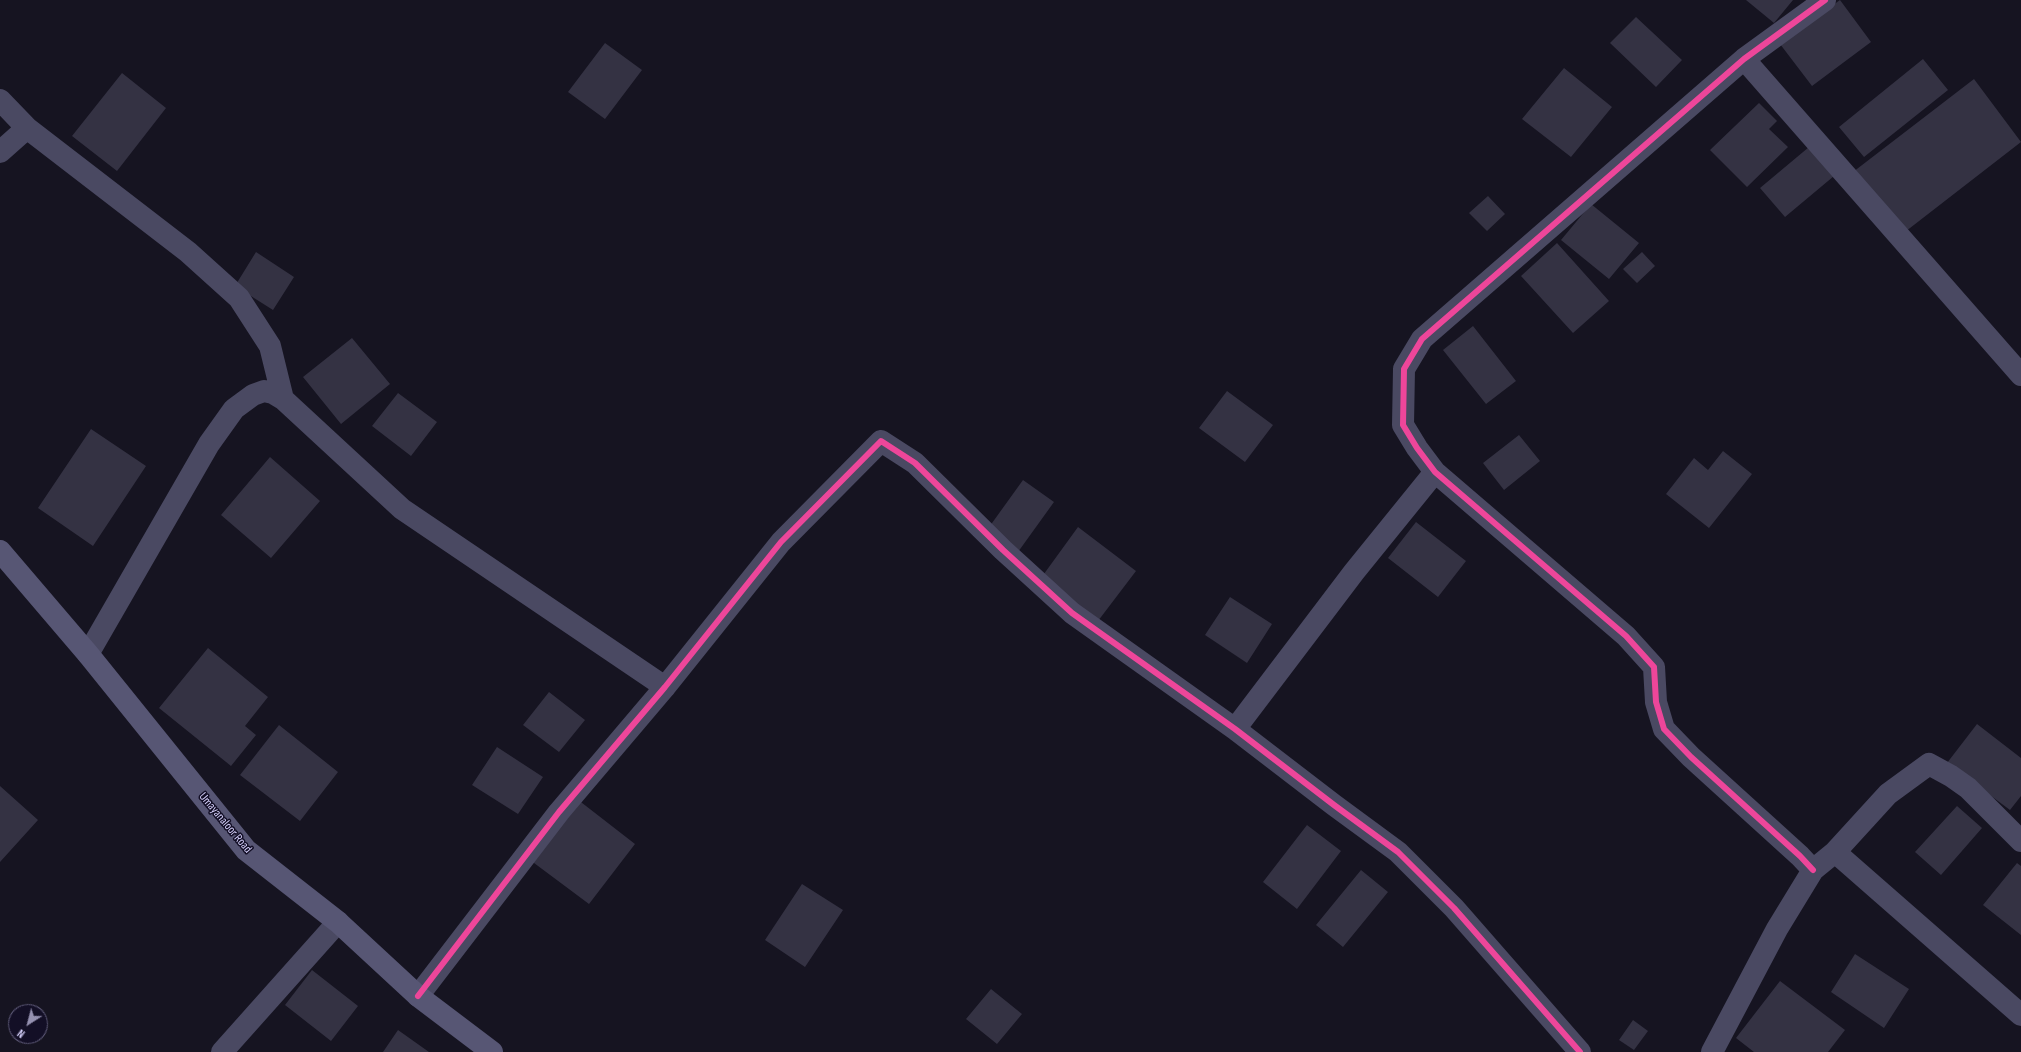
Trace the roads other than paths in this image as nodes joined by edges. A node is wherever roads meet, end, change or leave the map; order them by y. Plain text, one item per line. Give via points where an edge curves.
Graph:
1 (1825, 0) edge
2 (1744, 59) junction
3 (0, 100) edge
4 (27, 128) junction
5 (0, 152) edge
6 (2021, 375) edge
7 (283, 399) junction
8 (1435, 472) junction
9 (0, 551) edge
10 (88, 654) junction
11 (665, 687) junction
12 (1235, 729) junction
13 (2021, 841) edge
14 (1835, 852) junction
15 (1813, 870) junction
16 (338, 922) junction
17 (418, 996) junction
18 (2021, 1015) edge
19 (222, 1052) edge
20 (492, 1052) edge
21 (1580, 1052) edge
22 (1712, 1052) edge

1 - 2 street
2 - 6 street
2 - 8 street via 1422,339 1404,370 1403,426
3 - 4 street
4 - 5 street
4 - 7 street via 188,252 239,298 270,346
7 - 10 street via 273,393 264,392 253,395 234,410 209,444
7 - 11 street via 402,509
8 - 12 street via 1354,572
8 - 15 street via 1626,636 1654,667 1656,702 1664,729
9 - 10 main road, Umayanaloor Road
10 - 16 main road, Umayanaloor Road via 246,850
11 - 12 street via 781,542 881,441 915,463 1003,550 1072,613
11 - 17 street via 559,812
12 - 21 street via 1398,852 1454,908
13 - 14 street via 1968,788 1929,764 1888,794
14 - 15 street
14 - 18 street
15 - 22 street via 1777,929
16 - 17 main road, Umayanaloor Road
16 - 19 street
17 - 20 main road, Umayanaloor Road

